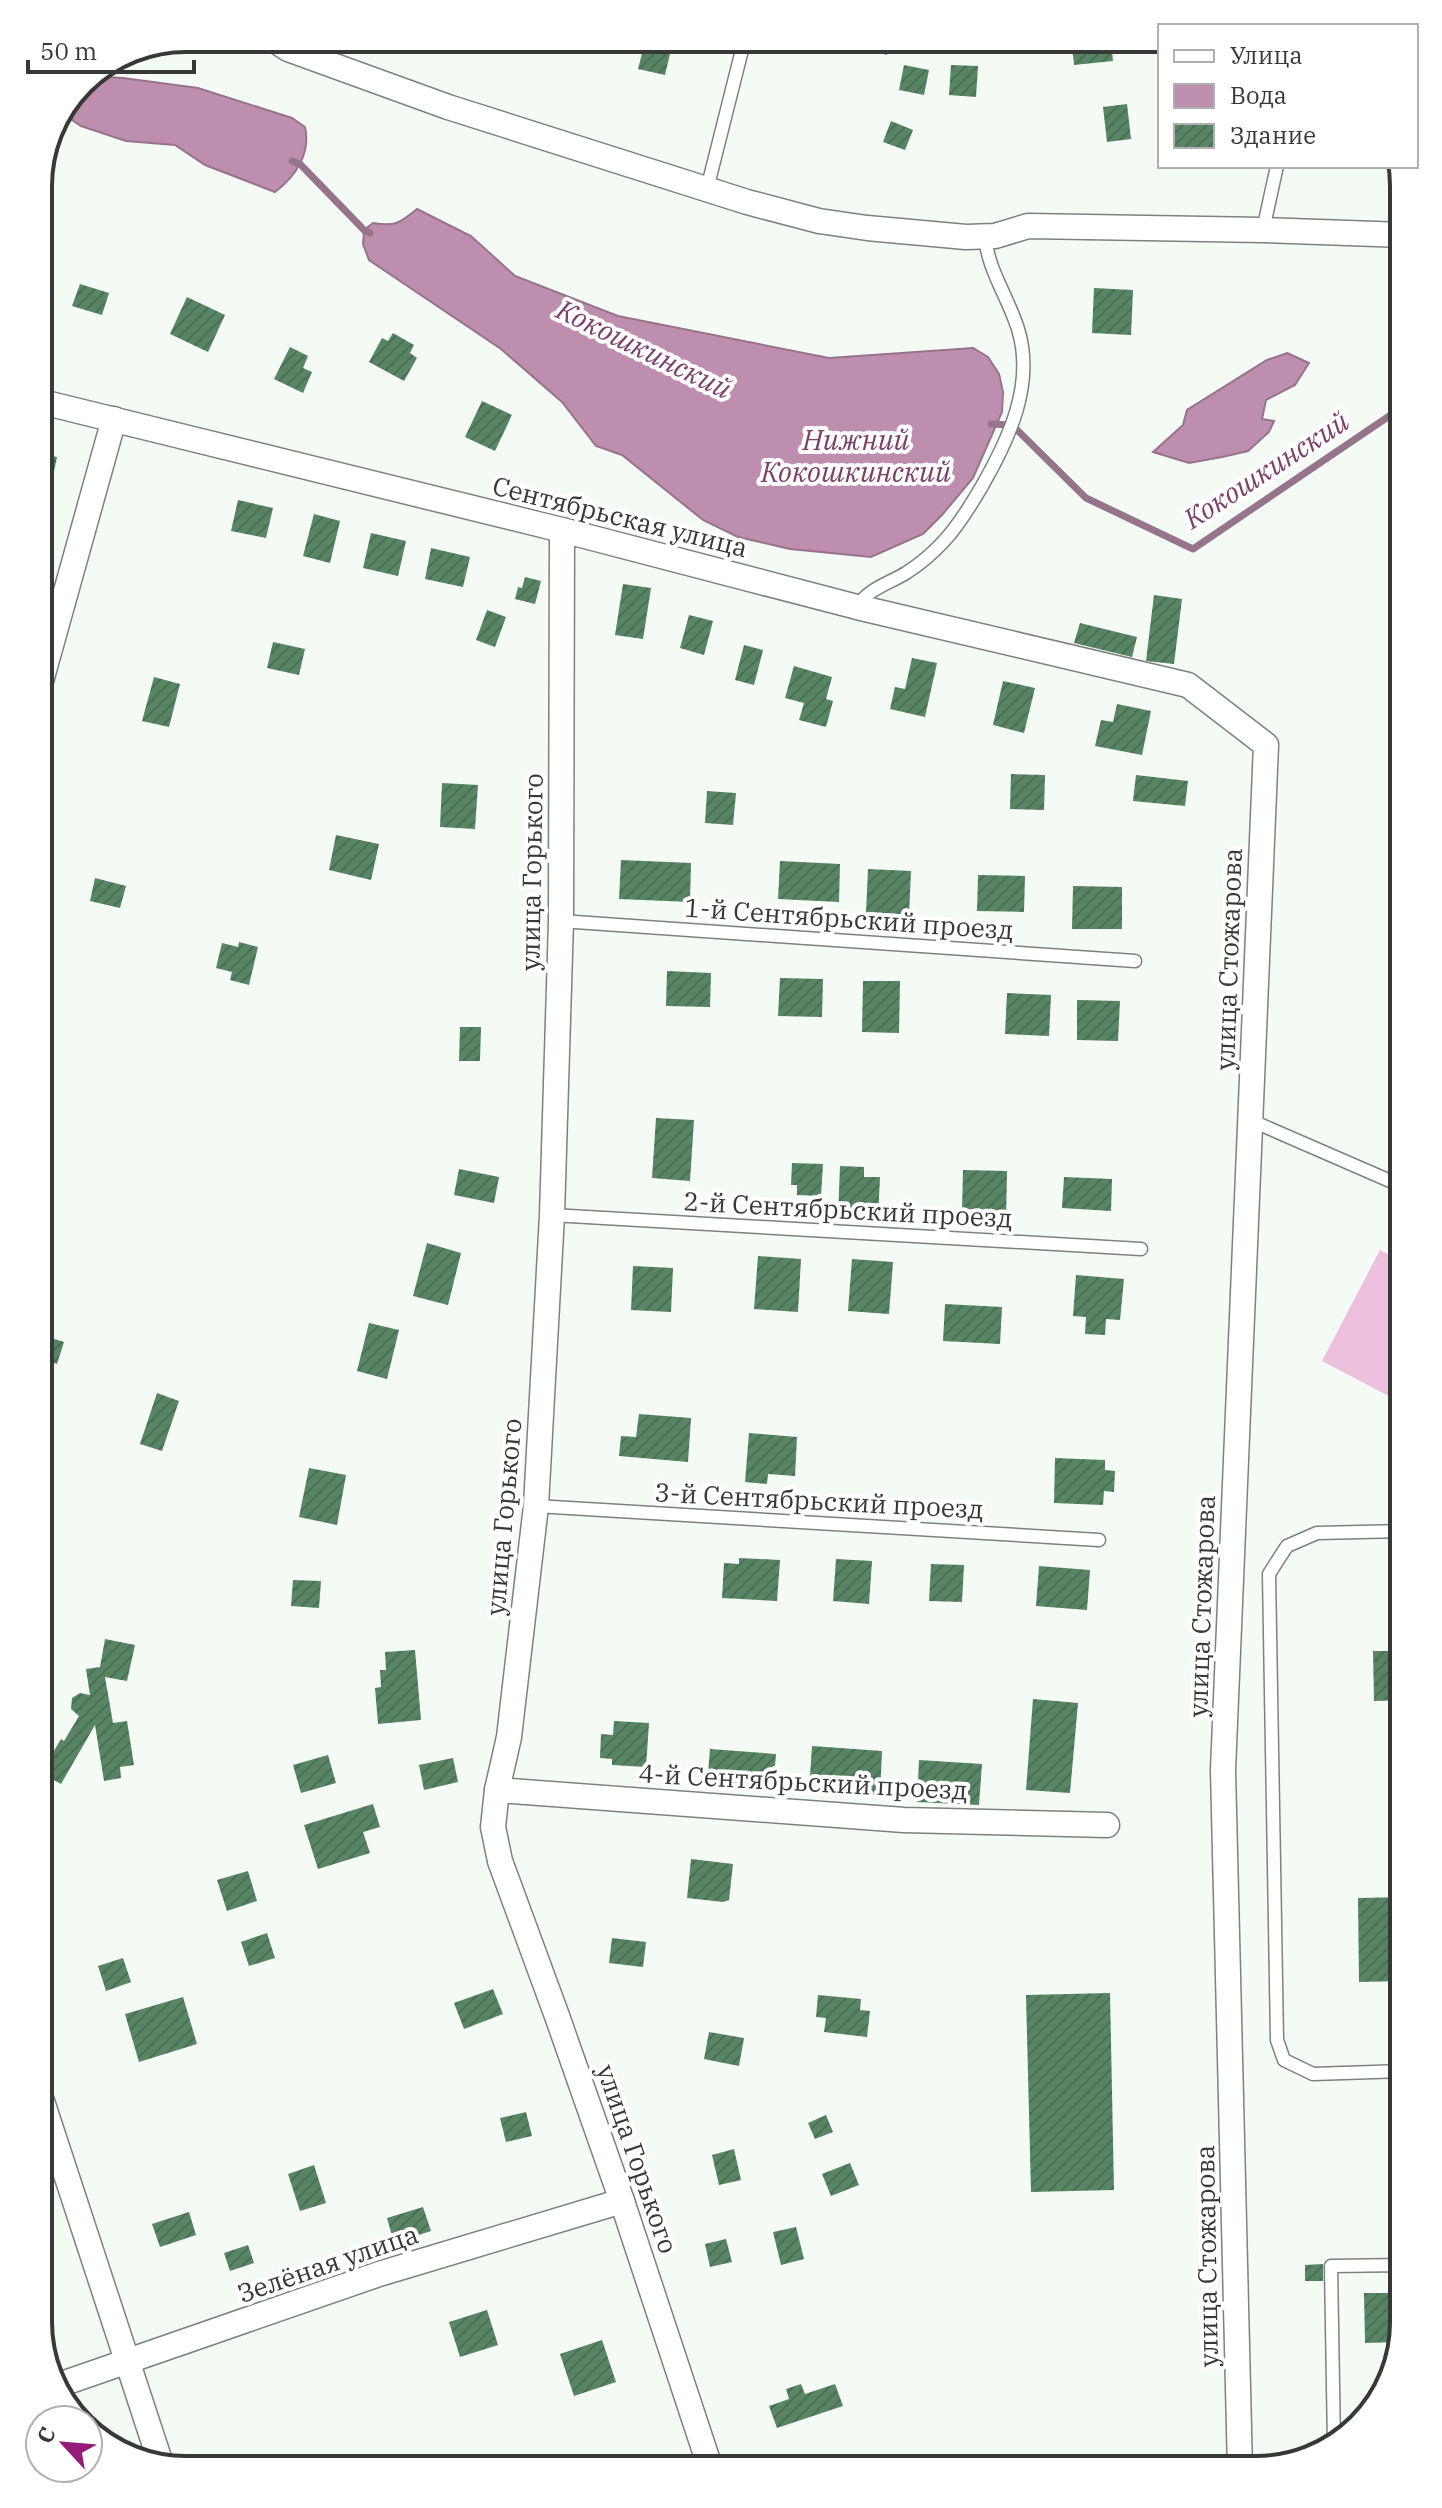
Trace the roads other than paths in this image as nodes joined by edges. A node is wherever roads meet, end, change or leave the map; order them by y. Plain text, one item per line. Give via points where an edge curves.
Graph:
1 (296, 52) edge
2 (741, 52) edge
3 (1277, 168) edge
4 (707, 189) junction
5 (1263, 230) junction
6 (1390, 235) edge
7 (985, 237) junction
8 (52, 404) edge
9 (114, 419) junction
10 (562, 530) junction
11 (857, 607) junction
12 (52, 642) edge
13 (1266, 745) joint
14 (561, 921) junction
15 (1135, 961) dead end
16 (1250, 1120) junction
17 (1390, 1181) edge
18 (552, 1215) junction
19 (1141, 1249) dead end
20 (536, 1506) junction
21 (1390, 1531) edge
22 (1099, 1540) dead end
23 (497, 1790) junction
24 (1107, 1825) dead end
25 (1390, 2071) edge
26 (52, 2131) edge
27 (622, 2201) junction
28 (1390, 2265) edge
29 (128, 2362) junction
30 (67, 2382) edge
31 (1334, 2431) edge
32 (157, 2452) edge
33 (706, 2456) edge
34 (1240, 2456) edge

1 - 4 street via 448,107
2 - 4 lane
3 - 5 lane
4 - 7 street via 846,226
5 - 6 street
5 - 7 street via 1028,226
7 - 11 lane via 1021,340 1022,387 1012,425 973,501 946,539 905,573 869,592
8 - 9 street, Сентябрьская улица
9 - 10 street, Сентябрьская улица
9 - 12 street
10 - 11 street, Сентябрьская улица
10 - 14 street, улица Горького
11 - 13 street, Сентябрьская улица via 1188,685
13 - 16 street, улица Стожарова
14 - 15 lane, 1-й Сентябрьский проезд
14 - 18 street, улица Горького
16 - 17 lane
16 - 34 street, улица Стожарова via 1223,1770
18 - 19 lane, 2-й Сентябрьский проезд
18 - 20 street, улица Горького
20 - 22 lane, 3-й Сентябрьский проезд
20 - 23 street, улица Горького via 509,1737
21 - 25 lane via 1317,1533 1287,1546 1269,1574 1277,2040 1284,2060 1313,2074
23 - 24 street, 4-й Сентябрьский проезд via 904,1820
23 - 27 street, улица Горького via 497,1851
26 - 29 street
27 - 29 street, Зелёная улица via 379,2274
27 - 33 street, улица Горького
28 - 31 lane via 1331,2266
29 - 30 street, Зелёная улица
29 - 32 street

